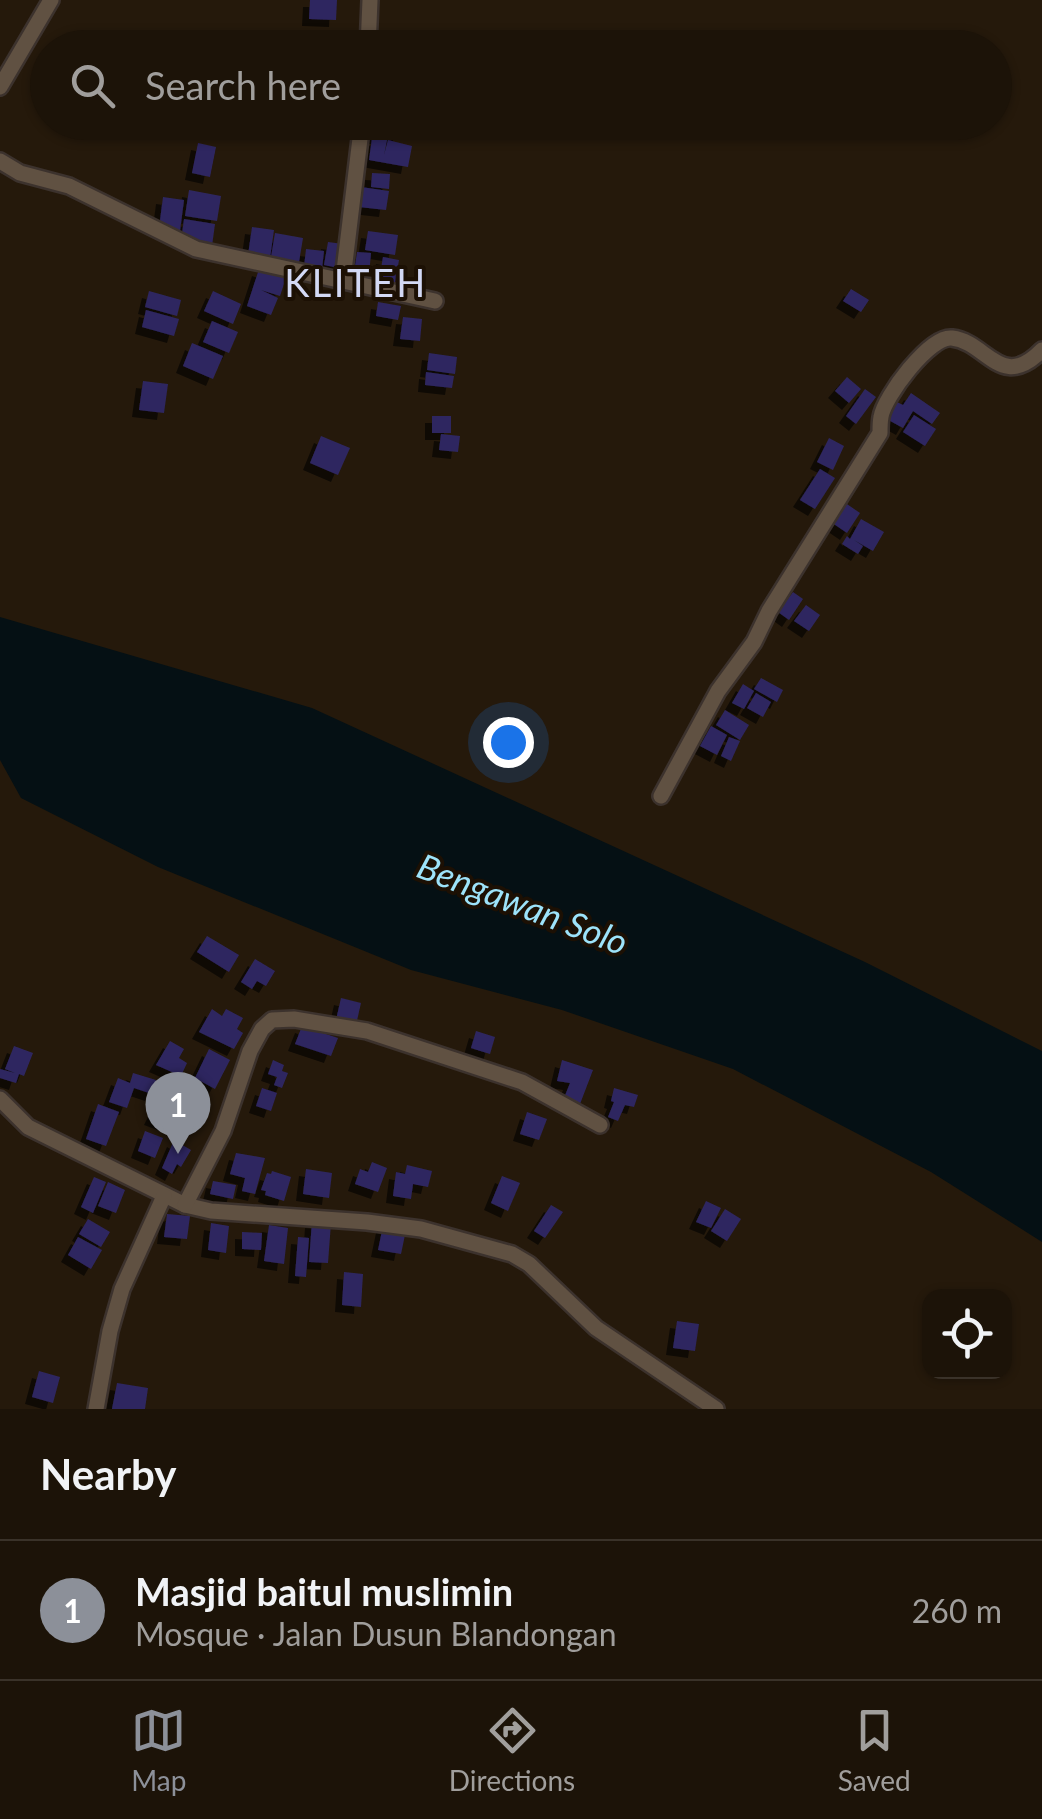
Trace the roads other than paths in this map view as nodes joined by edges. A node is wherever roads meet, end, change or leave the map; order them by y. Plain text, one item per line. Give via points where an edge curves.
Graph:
1 (51, 0) edge
2 (370, 0) edge
3 (33, 30) edge
4 (369, 30) edge
5 (30, 36) edge
6 (0, 87) edge
7 (360, 140) edge
8 (0, 161) edge
9 (344, 280) junction
10 (435, 301) dead end
11 (1042, 350) edge
12 (661, 796) dead end
13 (0, 1100) edge
14 (600, 1126) dead end
15 (164, 1196) junction
16 (185, 1205) junction
17 (96, 1409) edge
18 (716, 1409) edge

1 - 3 street
2 - 4 street
5 - 6 street
7 - 9 street
8 - 9 street via 69,186 196,248
9 - 10 street
11 - 12 street via 1025,365 1011,366 948,337 911,367 882,412 880,433
13 - 15 street via 28,1127
14 - 16 street via 522,1082 367,1030 272,1020 250,1052 222,1131
15 - 16 street
15 - 17 street via 122,1289
16 - 18 street via 421,1229 512,1254 596,1328

